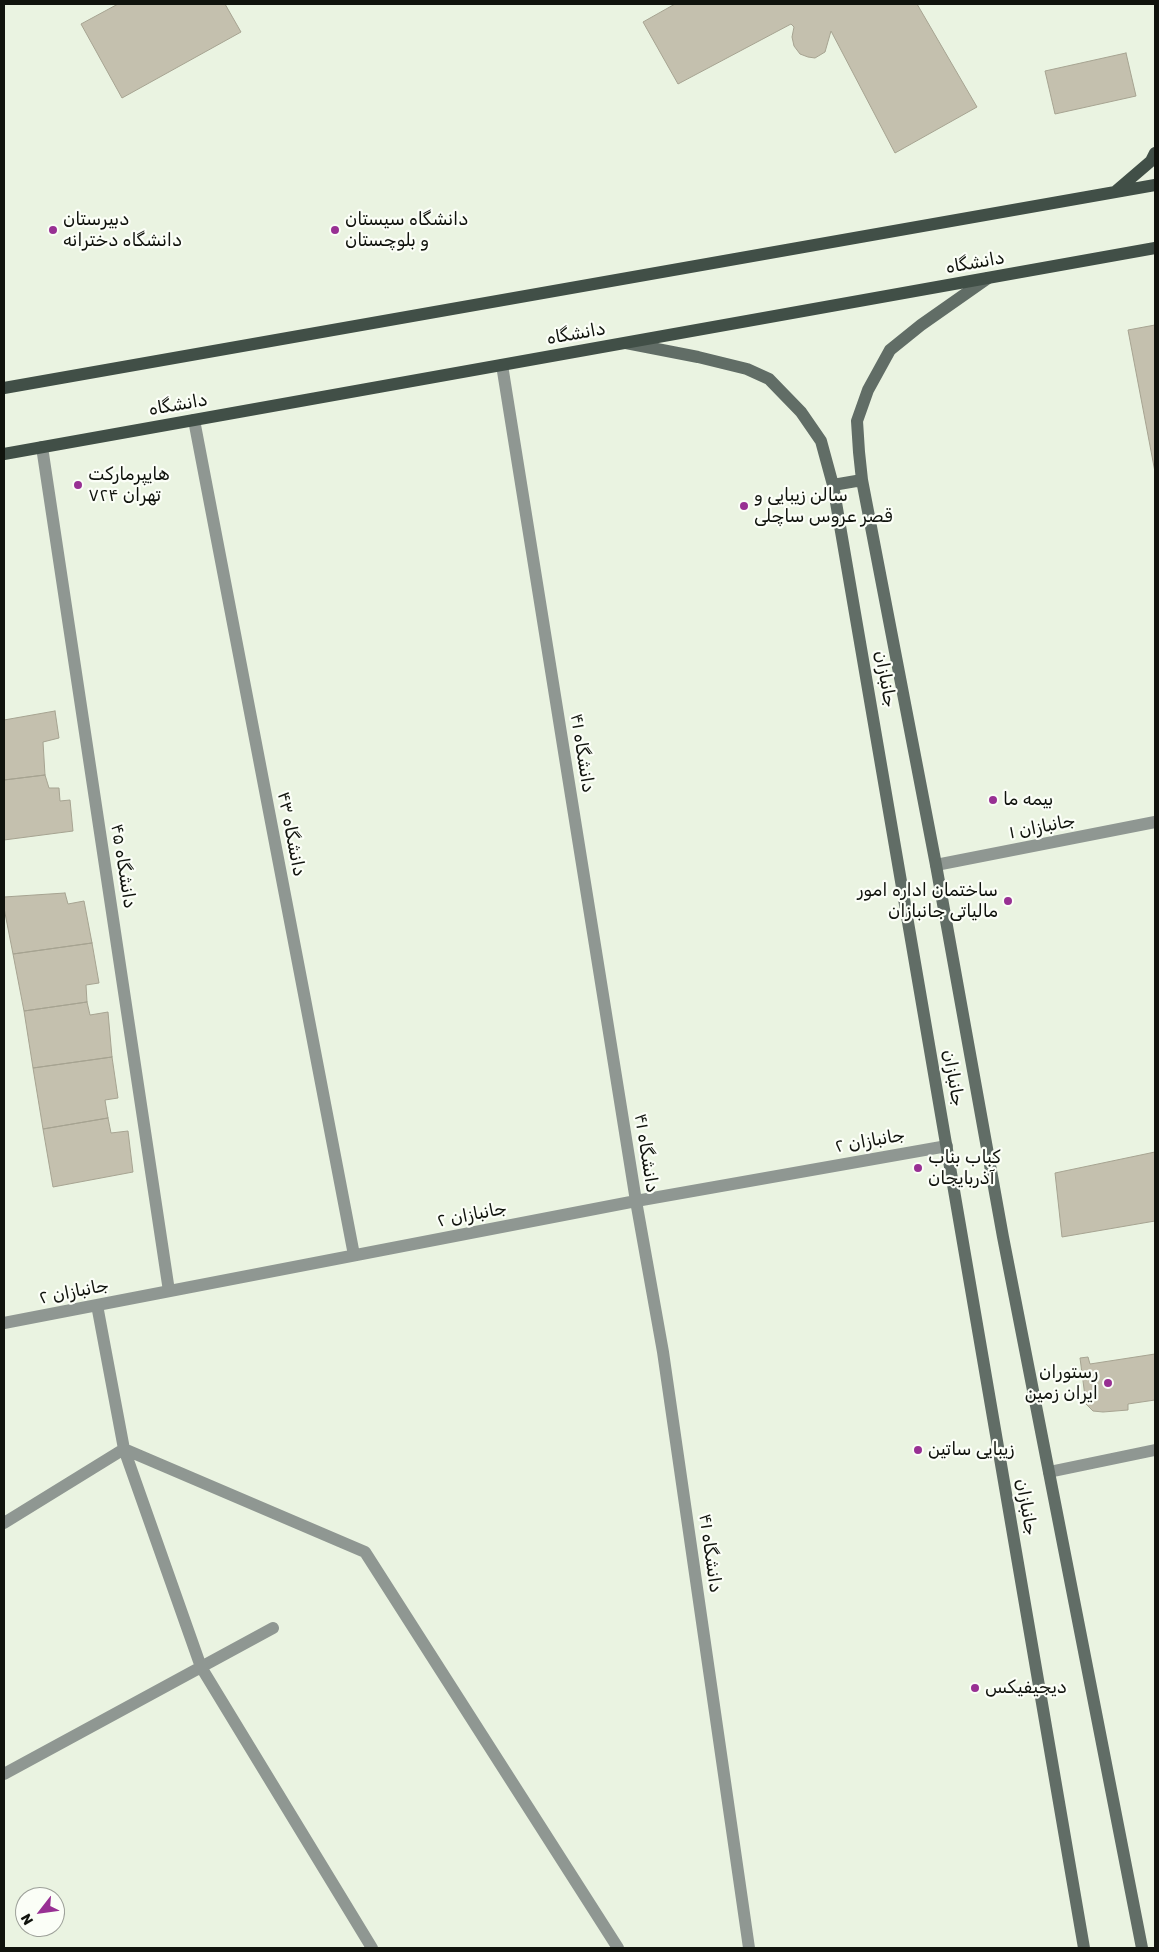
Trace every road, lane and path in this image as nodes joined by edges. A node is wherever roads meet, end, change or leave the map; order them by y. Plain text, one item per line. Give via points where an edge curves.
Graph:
1 (1155, 153) edge
2 (1155, 185) edge
3 (1112, 193) junction
4 (1155, 248) edge
5 (988, 278) junction
6 (626, 343) junction
7 (502, 365) junction
8 (4, 388) edge
9 (194, 420) junction
10 (42, 447) junction
11 (4, 454) edge
12 (862, 480) junction
13 (834, 485) junction
14 (1155, 822) edge
15 (936, 865) junction
16 (947, 1146) junction
17 (636, 1201) junction
18 (354, 1255) junction
19 (169, 1291) junction
20 (97, 1305) junction
21 (4, 1323) edge
22 (124, 1450) junction
23 (1155, 1450) edge
24 (1049, 1472) junction
25 (4, 1523) edge
26 (273, 1628) dead end
27 (201, 1667) junction
28 (4, 1774) edge
29 (372, 1948) edge
30 (618, 1948) edge
31 (749, 1948) edge
32 (1084, 1948) edge
33 (1142, 1948) edge

1 - 3 main road via 1151,161
2 - 3 main road
3 - 8 main road
4 - 5 main road, دانشگاه
5 - 6 main road, دانشگاه
5 - 12 main road, جانبازان via 890,350 868,390 857,421
6 - 7 main road, دانشگاه
6 - 13 main road, جانبازان via 746,369 769,379 801,412 822,441
7 - 9 main road, دانشگاه
7 - 17 street, دانشگاه ۴۱
9 - 10 main road, دانشگاه
9 - 18 street, دانشگاه ۴۳
10 - 11 main road, دانشگاه
10 - 19 street, دانشگاه ۴۵
12 - 13 main road
12 - 15 main road, جانبازان
13 - 16 main road, جانبازان
14 - 15 street, جانبازان ۱
15 - 24 main road, جانبازان
16 - 17 street, جانبازان ۲
16 - 32 main road, جانبازان
17 - 18 street, جانبازان ۲
17 - 31 street, دانشگاه ۴۱ via 663,1352
18 - 19 street, جانبازان ۲
19 - 20 street, جانبازان ۲
20 - 21 street, جانبازان ۲
20 - 22 street
22 - 25 street
22 - 27 street
22 - 30 street via 365,1552
23 - 24 street
24 - 33 main road, جانبازان
26 - 27 street
27 - 28 street
27 - 29 street

